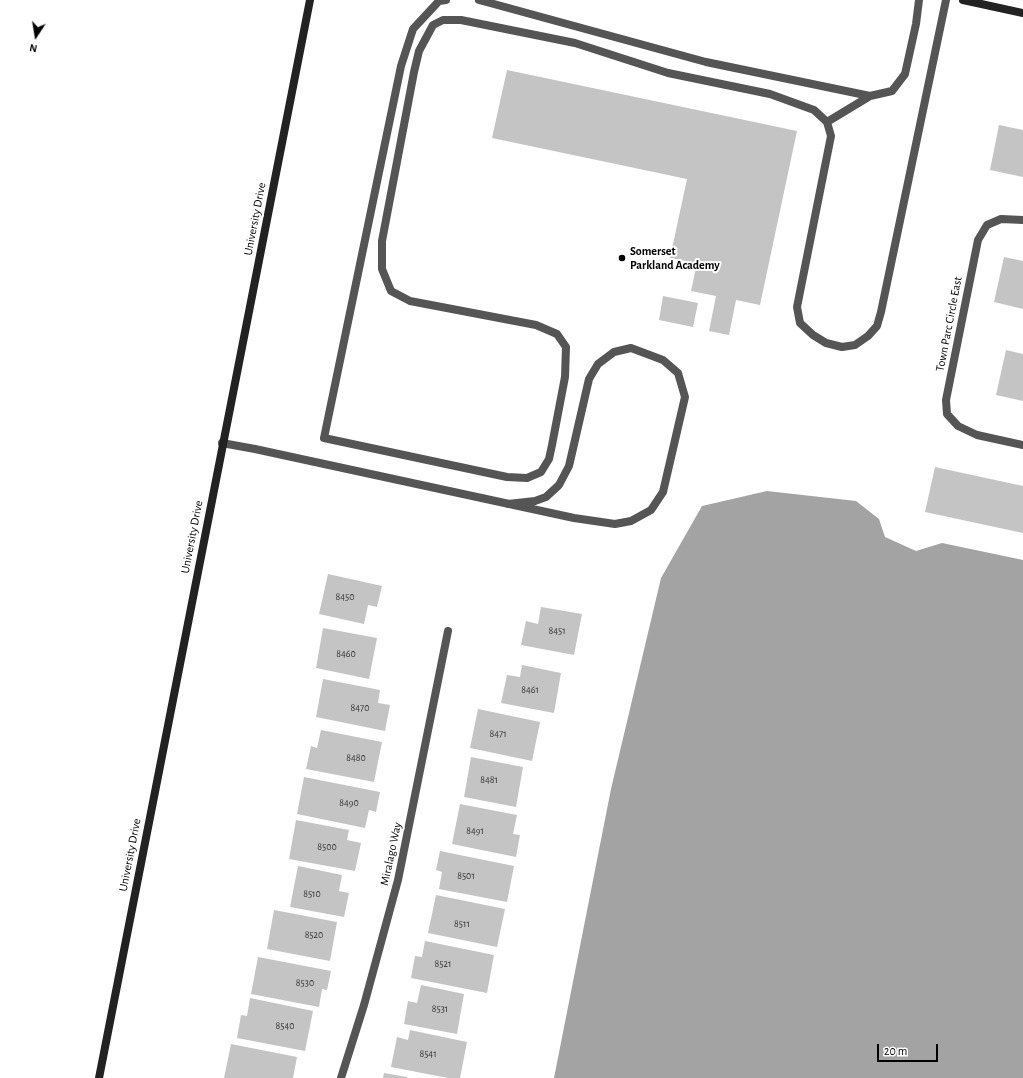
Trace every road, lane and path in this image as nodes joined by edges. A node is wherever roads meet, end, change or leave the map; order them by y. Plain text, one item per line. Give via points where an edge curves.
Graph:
1 (310, 0) edge
2 (446, 0) edge
3 (479, 0) edge
4 (919, 0) edge
5 (946, 0) edge
6 (963, 0) edge
7 (1023, 13) edge
8 (870, 96) junction
9 (827, 122) junction
10 (1023, 220) edge
11 (222, 443) junction
12 (1023, 445) edge
13 (508, 504) junction
14 (448, 631) dead end
15 (100, 1078) edge
16 (341, 1078) edge

1 - 11 main road, University Drive
2 - 9 street via 439,1 412,29 401,66 324,438 507,477 527,478 541,472 549,459 566,377 566,347 557,334 536,325 410,301 391,291 382,269 382,241 414,72 419,51 433,25 443,20 461,20 575,43 668,73 770,94 814,110
3 - 8 street via 706,62
4 - 8 street via 905,74 892,91
5 - 9 street via 881,312 877,326 855,346 842,347 826,343 813,335 800,323 797,307 831,136
6 - 7 main road
8 - 9 street
10 - 12 street, Town Parc Circle East via 1001,219 987,225 978,240 946,400 947,414 958,426 977,435
11 - 13 street
11 - 15 main road, University Drive
13 - 13 street via 615,524 631,521 651,510 663,492 685,397 678,373 663,360 631,348 614,352 598,364 589,379 569,466 559,485 546,497
14 - 16 street, Miralago Way via 398,880

